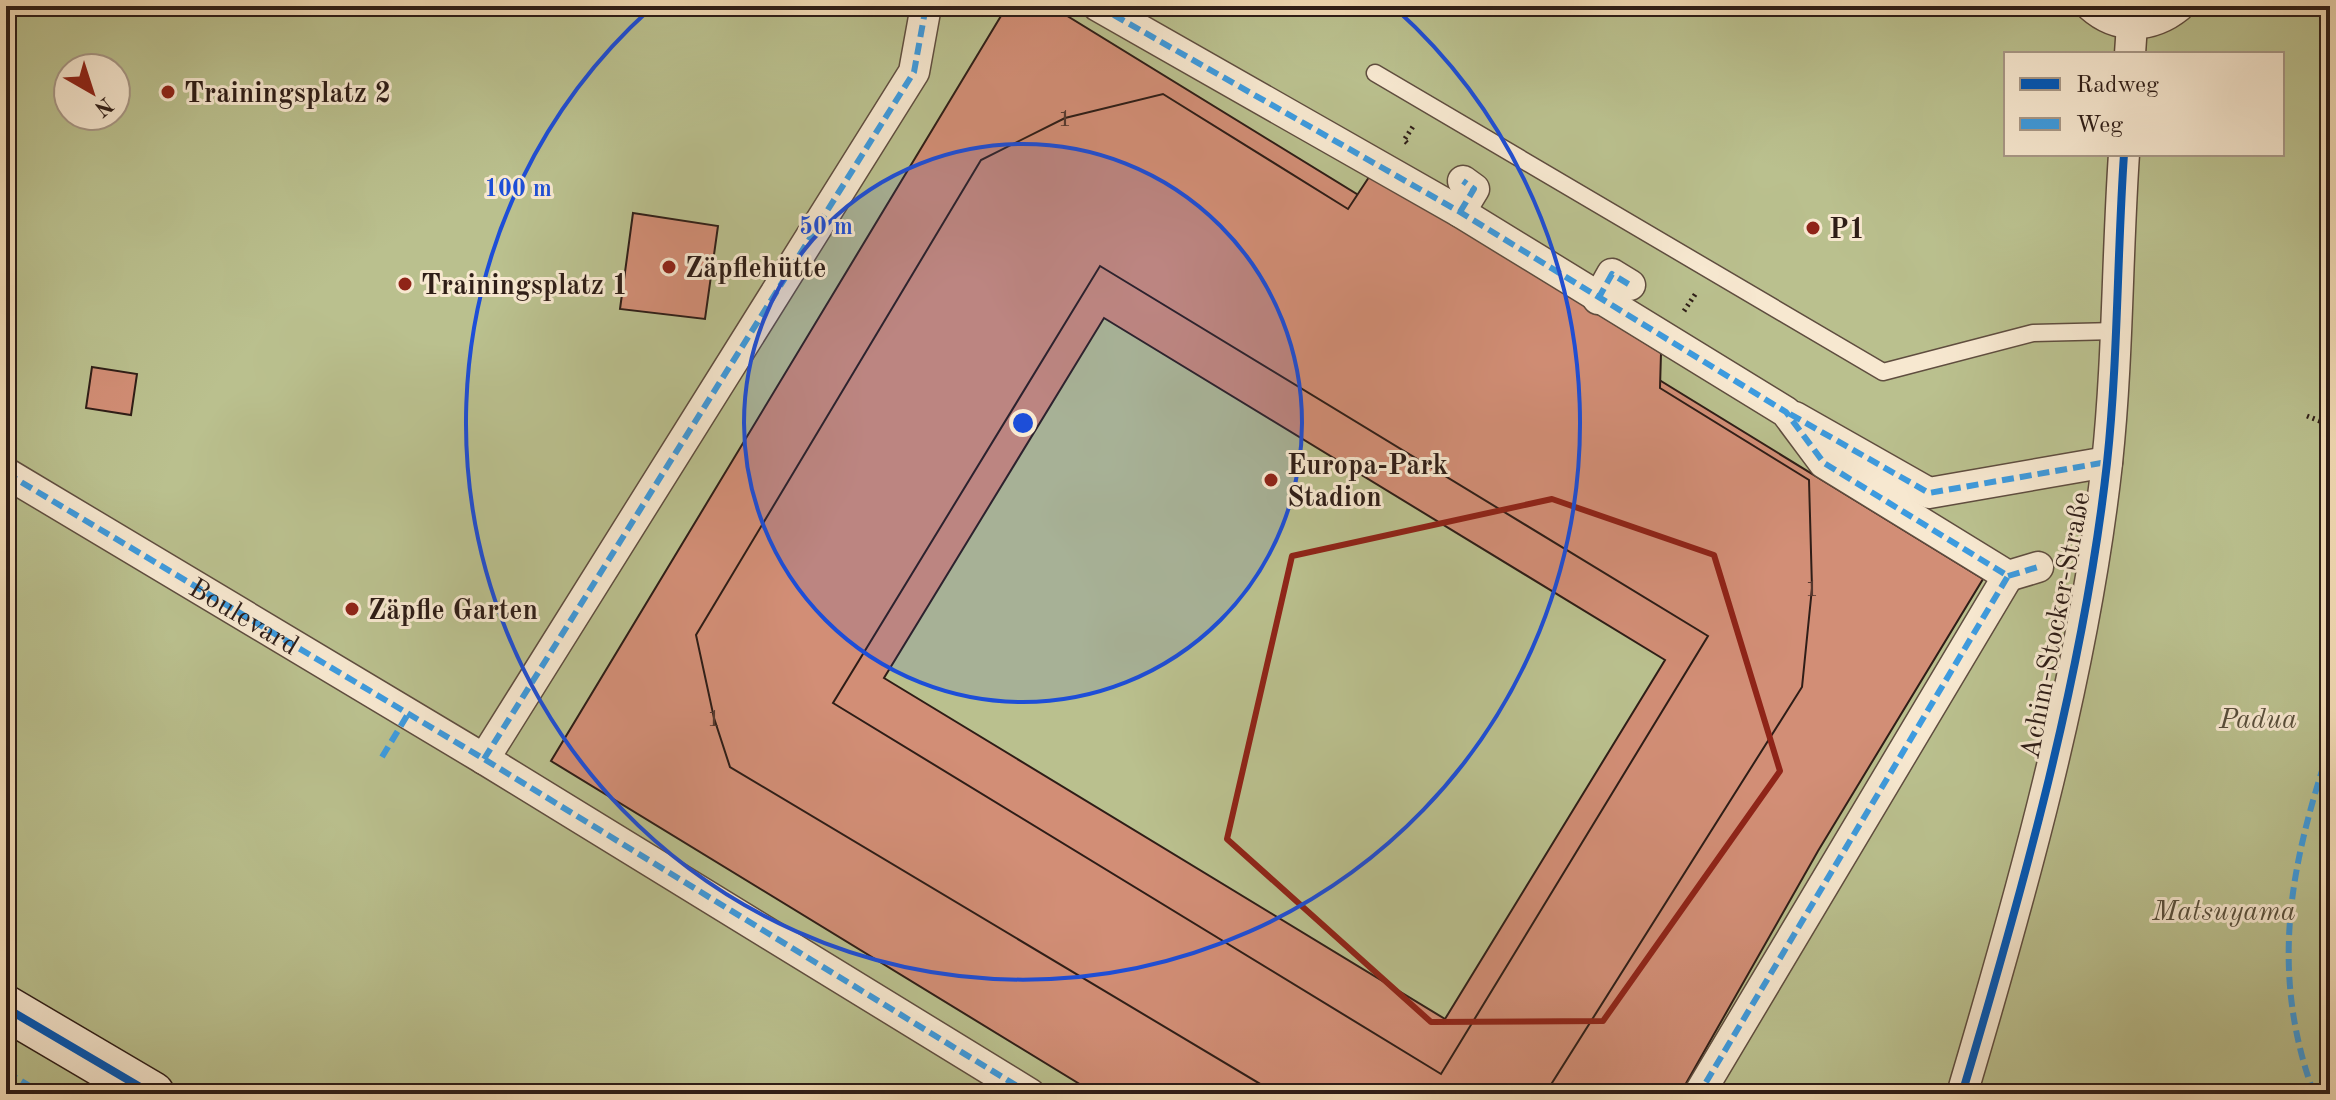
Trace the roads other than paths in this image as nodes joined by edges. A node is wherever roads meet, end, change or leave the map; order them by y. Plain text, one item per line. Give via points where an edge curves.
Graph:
1 (926, 6) edge
2 (1098, 6) edge
3 (2091, 6) edge
4 (2179, 6) edge
5 (2132, 24) junction
6 (2130, 52) edge
7 (1375, 73) dead end
8 (2124, 156) edge
9 (1463, 181) dead end
10 (1460, 212) junction
11 (1630, 285) dead end
12 (1598, 299) junction
13 (2116, 331) junction
14 (1786, 412) junction
15 (2107, 462) junction
16 (6, 473) edge
17 (2038, 567) dead end
18 (2008, 576) junction
19 (484, 759) junction
20 (6, 1008) edge
21 (152, 1094) edge
22 (1030, 1094) edge
23 (1699, 1094) edge
24 (1962, 1094) edge

1 - 19 street via 914,72
2 - 10 street
3 - 5 street via 2106,17
4 - 5 street via 2158,20
5 - 6 street
7 - 13 lane via 1883,372 2033,333
8 - 13 street, Achim-Stocker-Straße
9 - 10 street via 1474,189
10 - 12 street
11 - 12 street via 1612,274
12 - 14 street
13 - 15 street, Achim-Stocker-Straße
14 - 15 street via 1929,493
14 - 18 street via 1824,463
15 - 24 street, Achim-Stocker-Straße via 2053,757
16 - 19 street, Boulevard
17 - 18 street
18 - 23 street
19 - 22 street, Boulevard
20 - 21 street

